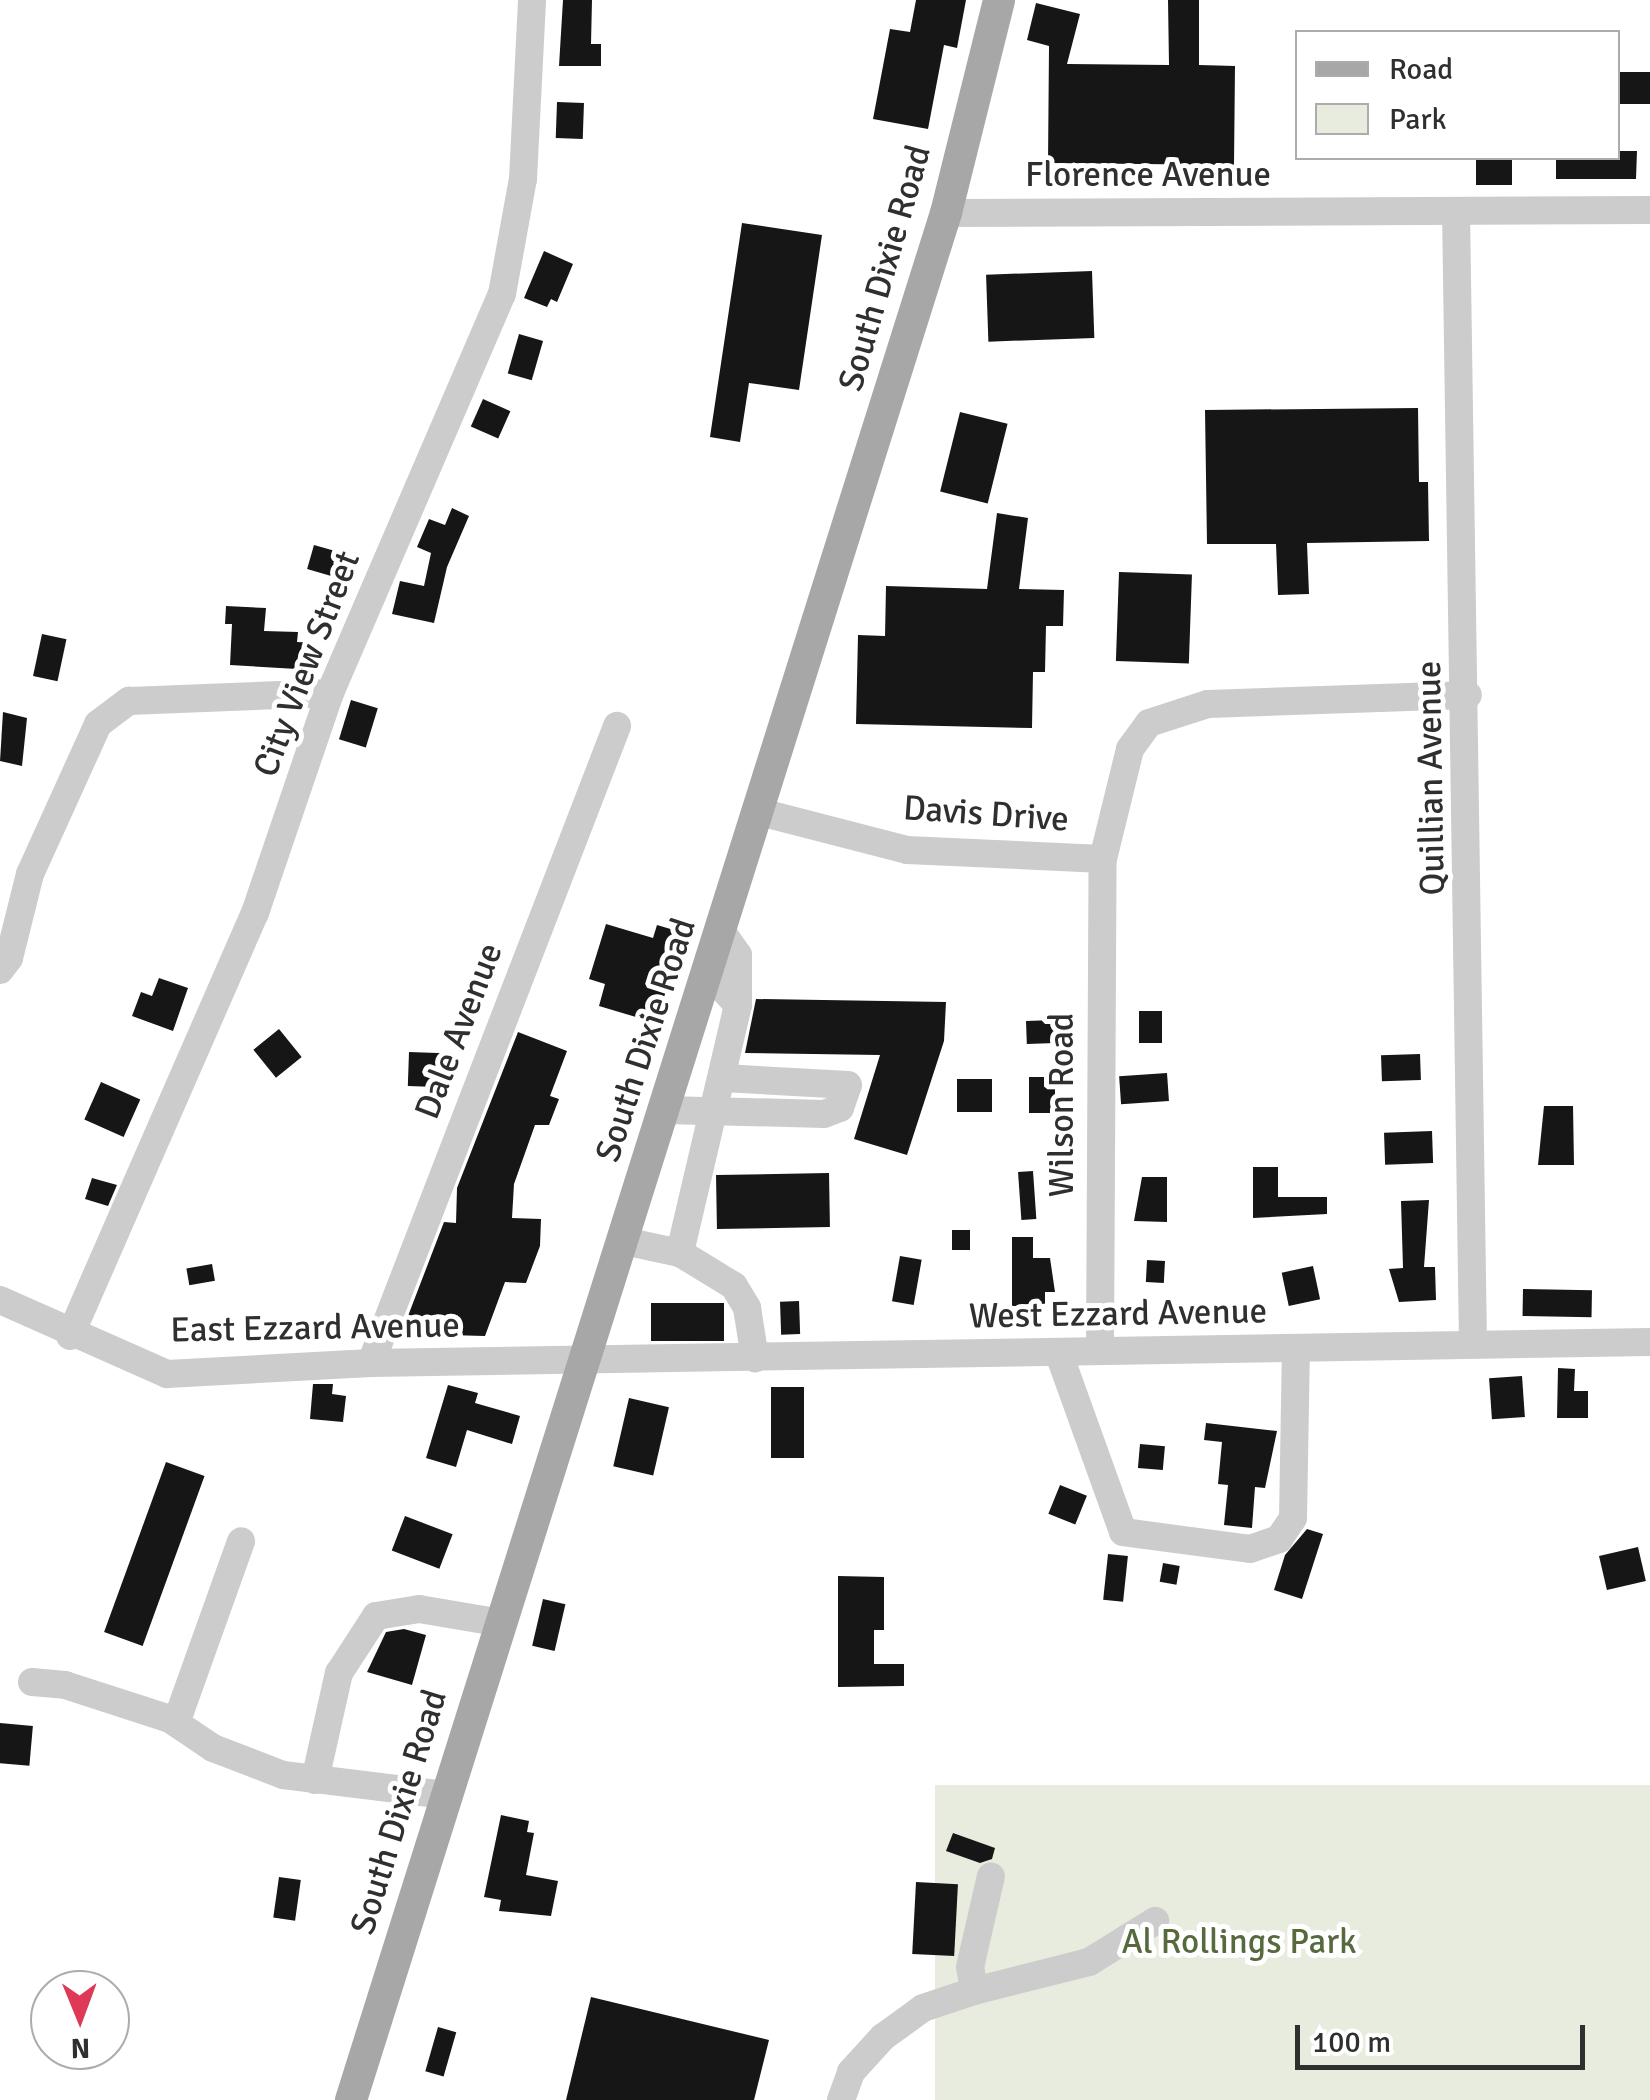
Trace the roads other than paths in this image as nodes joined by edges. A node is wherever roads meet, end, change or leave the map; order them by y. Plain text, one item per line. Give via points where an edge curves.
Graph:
1 (532, 0) edge
2 (999, 0) edge
3 (1650, 210) edge
4 (1456, 211) junction
5 (946, 213) junction
6 (330, 693) junction
7 (1468, 696) junction
8 (617, 726) dead end
9 (760, 812) junction
10 (1103, 860) junction
11 (722, 932) junction
12 (0, 970) edge
13 (709, 974) junction
14 (738, 1005) junction
15 (723, 1078) junction
16 (666, 1110) junction
17 (712, 1111) junction
18 (624, 1241) junction
19 (680, 1252) junction
20 (0, 1300) edge
21 (70, 1336) junction
22 (1650, 1342) edge
23 (1473, 1344) junction
24 (1296, 1348) junction
25 (1100, 1352) junction
26 (1060, 1354) junction
27 (754, 1358) junction
28 (587, 1360) junction
29 (371, 1363) junction
30 (240, 1541) dead end
31 (502, 1623) junction
32 (32, 1682) dead end
33 (176, 1722) junction
34 (315, 1780) junction
35 (446, 1796) junction
36 (990, 1876) dead end
37 (1155, 1921) dead end
38 (974, 1991) junction
39 (351, 2100) edge
40 (841, 2100) edge

1 - 6 street, City View Street via 523,180 502,294
2 - 5 main road, South Dixie Road
3 - 4 street, Florence Avenue
4 - 5 street, Florence Avenue
4 - 7 street, Quillian Avenue
5 - 9 main road, South Dixie Road
6 - 12 street via 129,701 98,724 30,874 10,958
6 - 21 street, City View Street via 255,913
7 - 10 street, Davis Drive via 1208,704 1148,723 1124,764
7 - 23 street, Quillian Avenue
8 - 29 street, Dale Avenue
9 - 10 street, Davis Drive via 907,850
9 - 11 main road, South Dixie Road
10 - 25 street, Wilson Road
11 - 13 main road, South Dixie Road
11 - 14 street via 738,955
13 - 14 street
13 - 16 main road, South Dixie Road
14 - 15 street
15 - 17 street
15 - 17 street via 848,1085 840,1108 824,1114
16 - 17 street
16 - 18 main road, South Dixie Road
17 - 19 street
18 - 19 street
18 - 28 main road, South Dixie Road
19 - 27 street via 734,1286 746,1308
20 - 21 street, East Ezzard Avenue
21 - 29 street, East Ezzard Avenue via 167,1374
22 - 23 street, West Ezzard Avenue
23 - 24 street, West Ezzard Avenue
24 - 25 street, West Ezzard Avenue
24 - 26 street via 1293,1518 1279,1539 1250,1549 1123,1532
25 - 26 street, West Ezzard Avenue
26 - 27 street, West Ezzard Avenue
27 - 28 street, West Ezzard Avenue
28 - 29 street, East Ezzard Avenue
28 - 31 main road, South Dixie Road
30 - 33 street
31 - 34 street via 419,1608 376,1616 339,1673
31 - 35 main road, South Dixie Road
32 - 33 street via 64,1685
33 - 34 street via 213,1748
34 - 35 street
35 - 39 main road, South Dixie Road
36 - 38 street via 970,1967
37 - 38 street via 1089,1962
38 - 40 street via 923,2008 883,2036 851,2072

